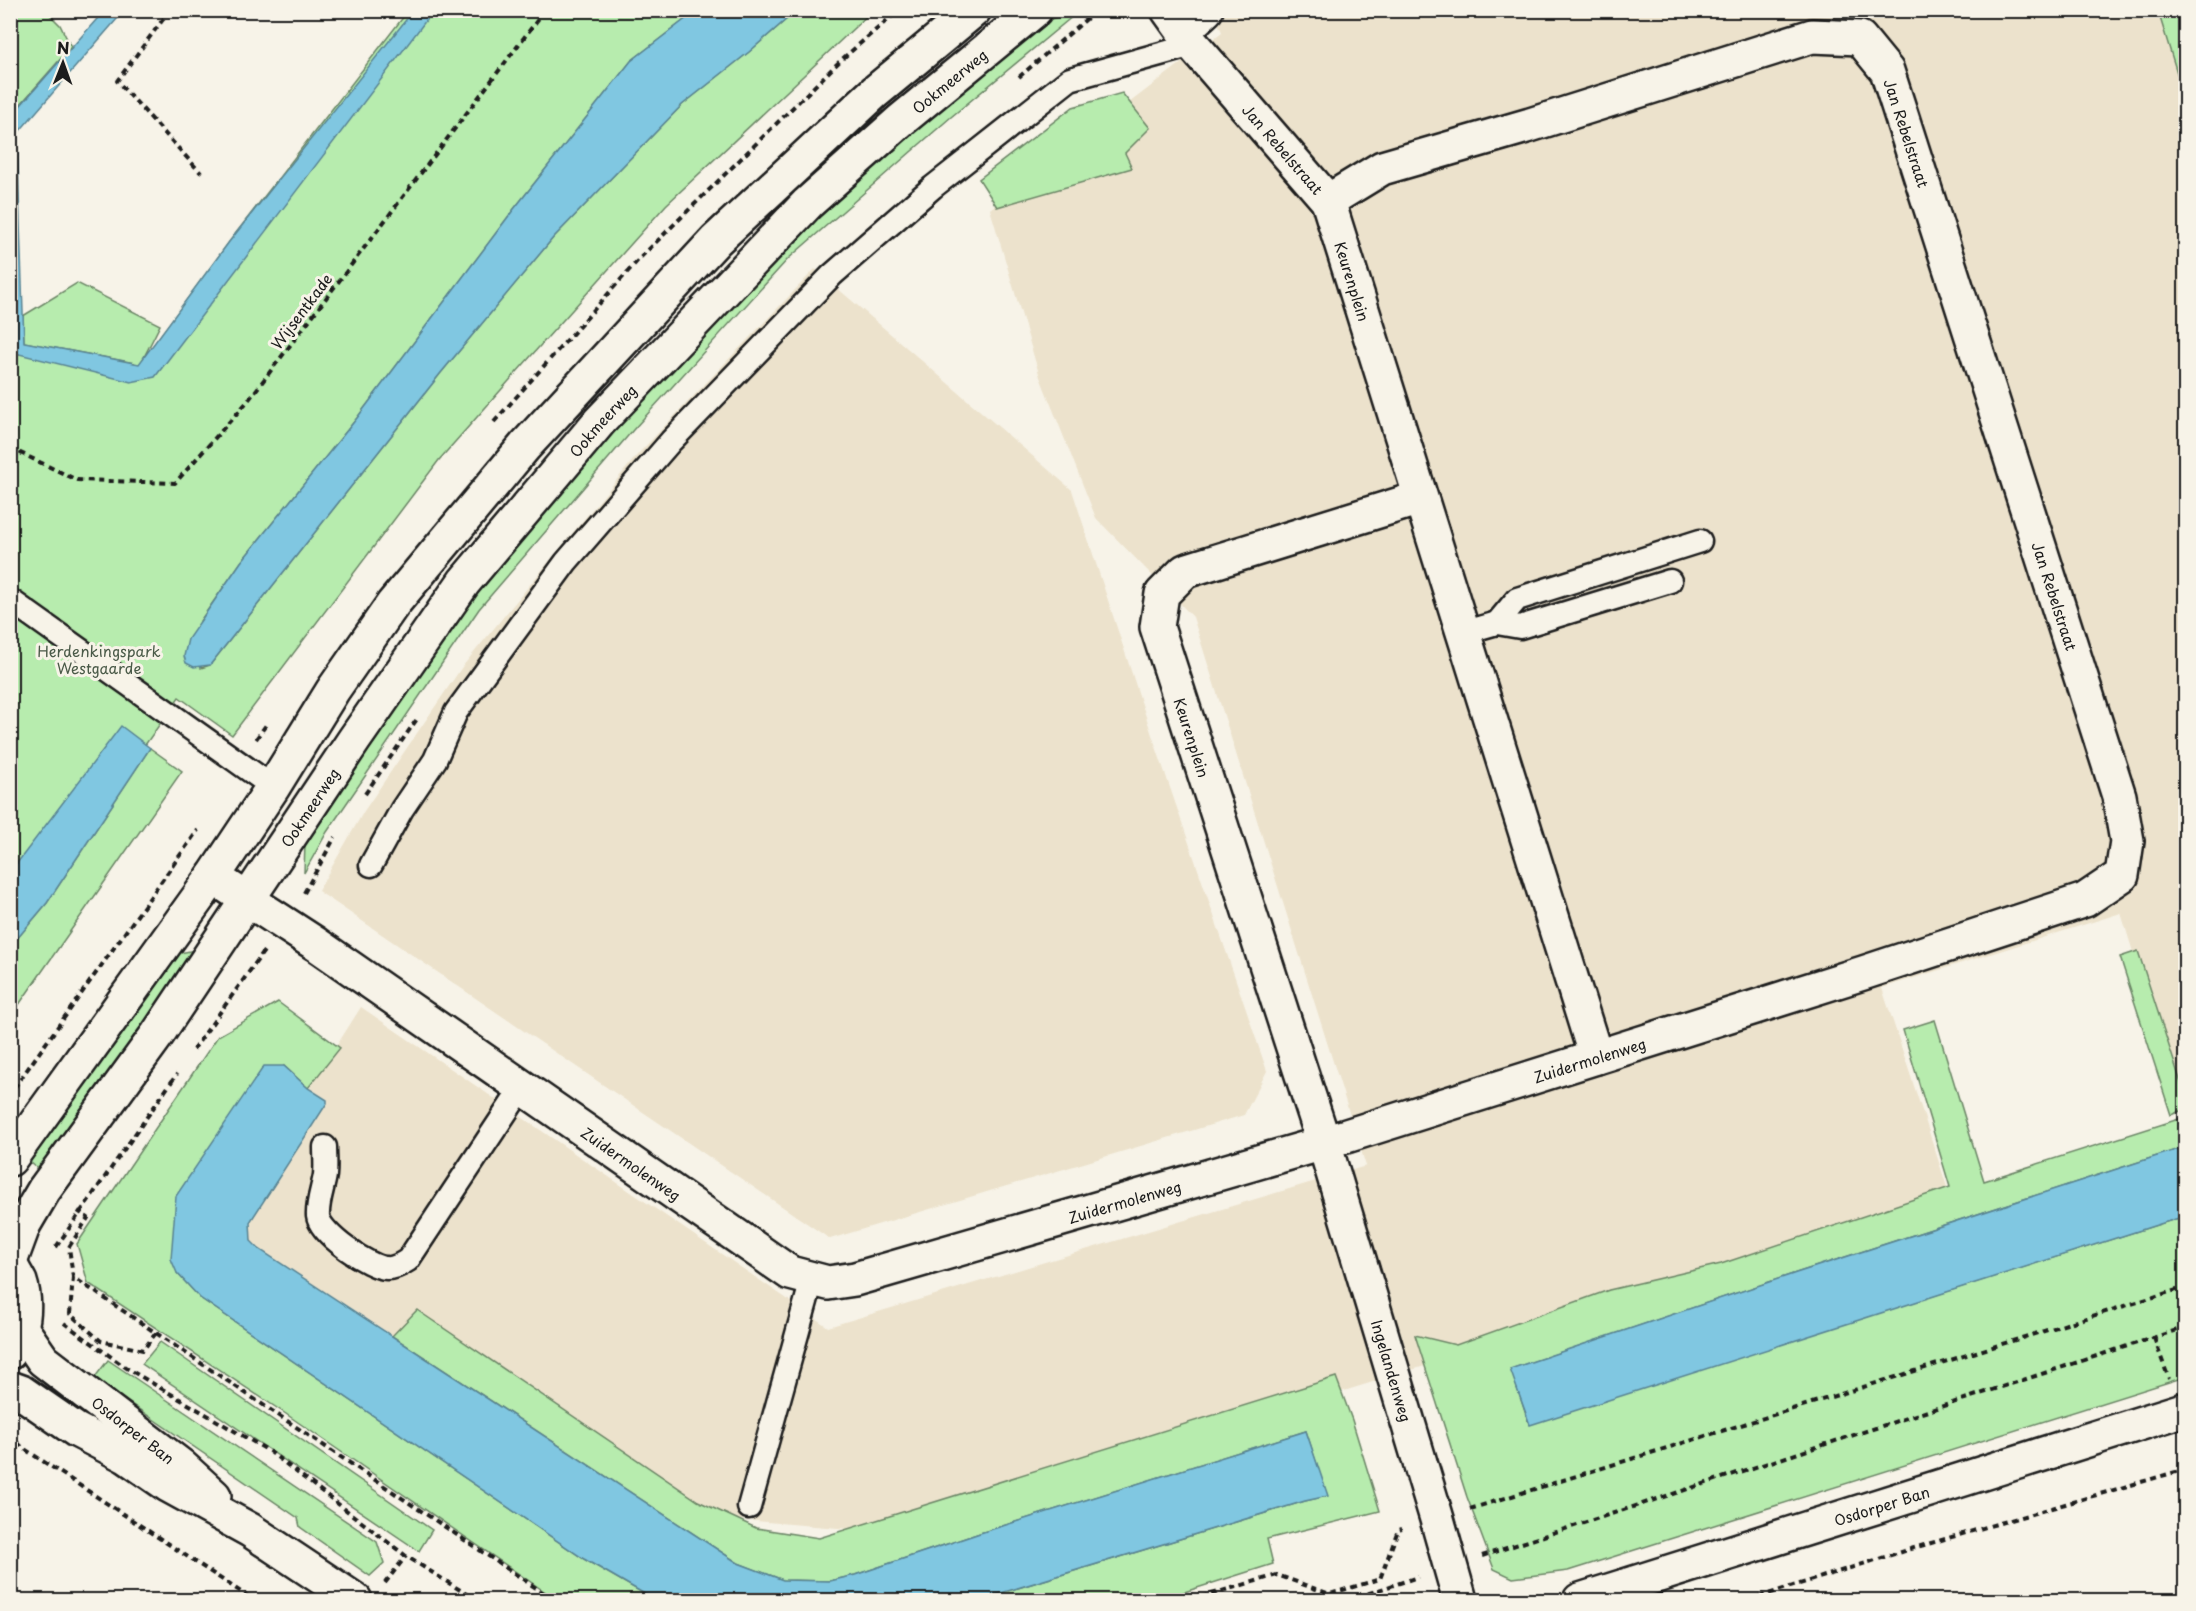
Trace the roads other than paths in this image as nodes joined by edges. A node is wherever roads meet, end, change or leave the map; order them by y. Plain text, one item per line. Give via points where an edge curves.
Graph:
1 (974, 10) edge
2 (1035, 10) edge
3 (1188, 24) edge
4 (1328, 201) junction
5 (1420, 498) junction
6 (1700, 541) dead end
7 (1670, 581) dead end
8 (10, 600) edge
9 (1497, 622) junction
10 (1462, 633) junction
11 (273, 787) junction
12 (371, 865) dead end
13 (213, 877) junction
14 (247, 898) junction
15 (2085, 900) joint
16 (1596, 1057) junction
17 (522, 1088) junction
18 (1324, 1143) junction
19 (325, 1147) dead end
20 (10, 1159) edge
21 (10, 1263) edge
22 (812, 1280) junction
23 (16, 1340) edge
24 (10, 1388) edge
25 (2184, 1416) edge
26 (749, 1507) dead end
27 (250, 1530) junction
28 (366, 1596) edge
29 (1460, 1600) edge
30 (1580, 1600) edge

1 - 11 street via 875,92 716,240 525,446 393,604 333,690
2 - 14 street, Ookmeerweg via 808,203 599,422 465,582
3 - 4 street, Jan Rebelstraat
3 - 12 lane via 1070,79 933,187 832,275 671,441 566,562 456,712 435,760
4 - 5 street, Keurenplein
4 - 15 street, Jan Rebelstraat via 1382,168 1812,36 1860,38 1887,71 2119,796 2127,841 2122,875
5 - 10 street, Keurenplein
5 - 18 street, Keurenplein via 1185,571 1162,594 1160,605 1157,627
6 - 9 lane via 1517,599
7 - 9 lane via 1520,627
8 - 11 lane
9 - 10 lane
10 - 16 street, Keurenplein
11 - 13 street
13 - 14 street
13 - 20 street
14 - 17 street, Zuidermolenweg
14 - 21 street, Ookmeerweg via 157,1035 44,1190 24,1224
15 - 16 street, Zuidermolenweg
16 - 18 street, Zuidermolenweg
17 - 19 lane via 408,1260 399,1265 386,1268 374,1264 331,1238 322,1226 318,1217
17 - 22 street, Zuidermolenweg via 790,1273
18 - 22 street, Zuidermolenweg via 855,1279 828,1283
18 - 29 street, Ingelandenweg
21 - 23 street via 20,1282 24,1305
22 - 26 lane
23 - 27 street, Osdorper Ban via 180,1465
24 - 27 street, Osdorper Ban via 168,1485
25 - 30 street, Osdorper Ban
27 - 28 street, Osdorper Ban

